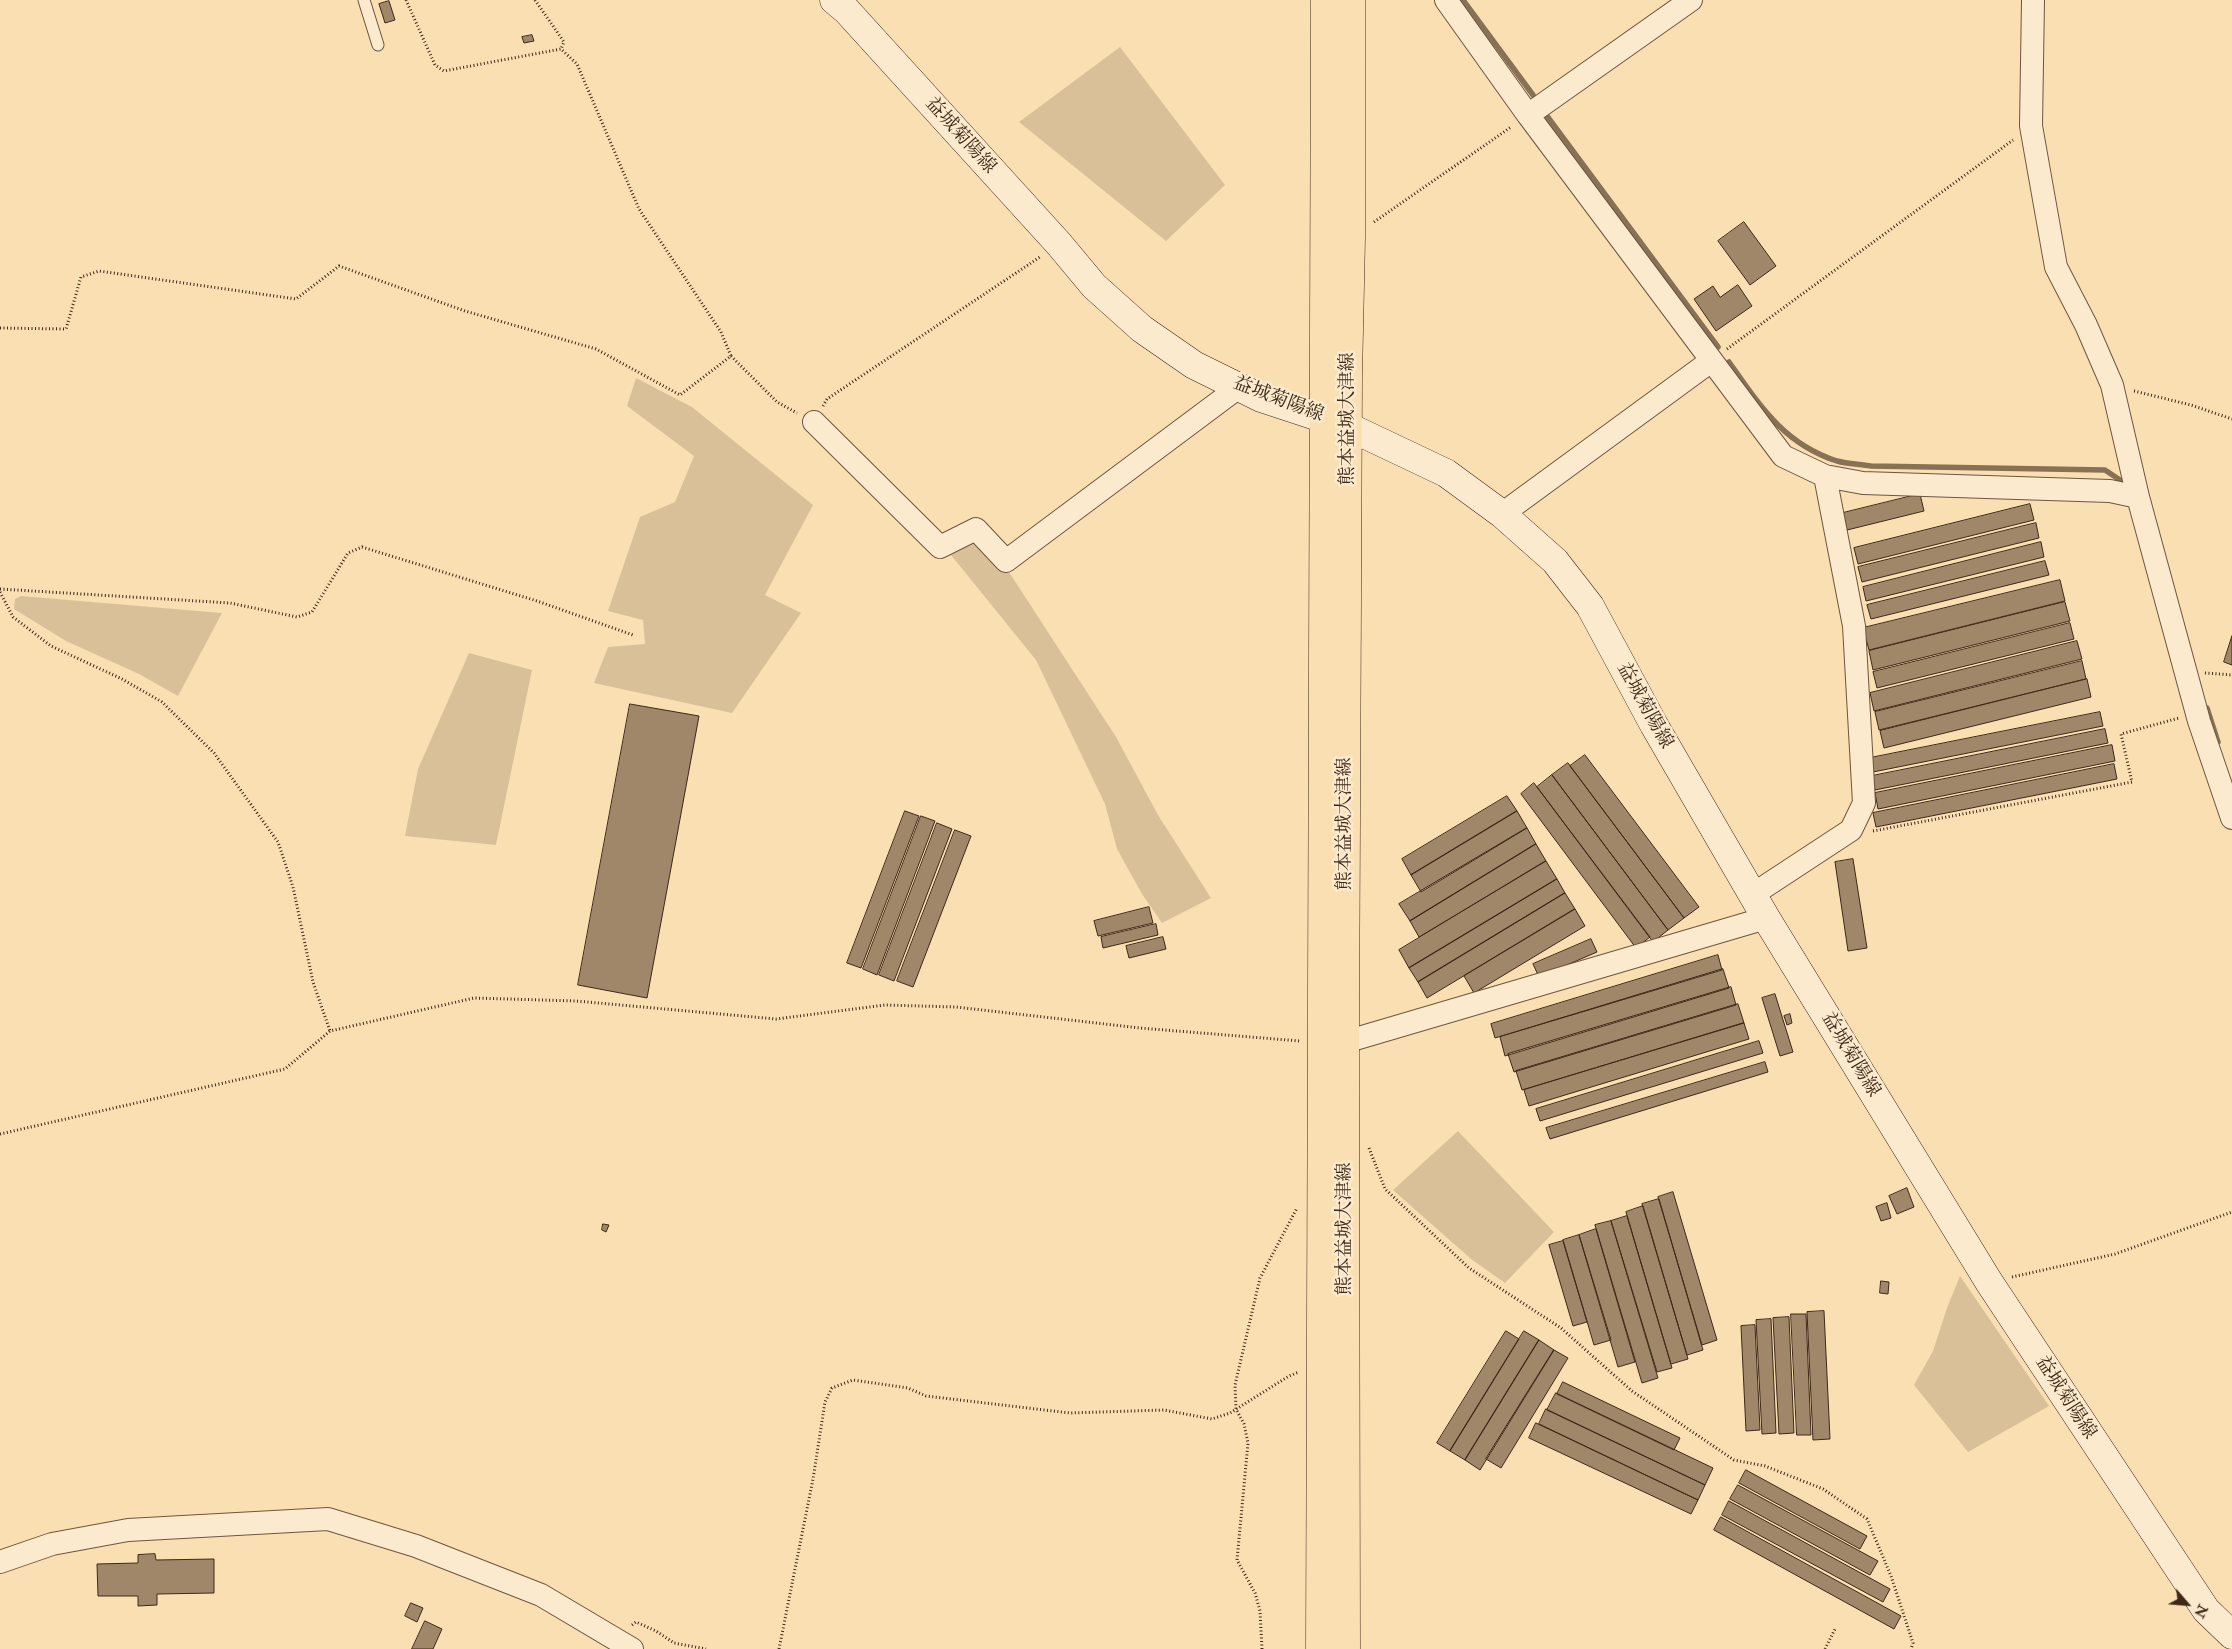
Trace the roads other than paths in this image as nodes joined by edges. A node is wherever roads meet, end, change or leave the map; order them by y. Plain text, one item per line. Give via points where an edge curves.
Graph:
1 (364, 0) edge
2 (834, 0) edge
3 (1325, 0) edge
4 (1351, 0) edge
5 (1446, 0) edge
6 (1691, 0) edge
7 (2033, 0) edge
8 (378, 45) dead end
9 (1528, 115) junction
10 (1710, 361) junction
11 (1239, 387) junction
12 (814, 422) road end
13 (1336, 422) junction
14 (1825, 476) junction
15 (2138, 497) junction
16 (1502, 514) junction
17 (2232, 818) edge
18 (1752, 895) junction
19 (1766, 918) junction
20 (1333, 1043) junction
21 (0, 1562) edge
22 (2232, 1635) edge
23 (624, 1644) edge
24 (1320, 1649) edge
25 (1346, 1649) edge

1 - 8 lane
2 - 11 main road, 益城菊陽線 via 1094,286 1142,329 1194,365
3 - 13 main road, 熊本益城大津線
4 - 13 main road, 熊本益城大津線 via 1351,238
5 - 9 street
6 - 9 street
7 - 15 street via 2031,126 2056,267 2112,385
9 - 10 street
10 - 14 street via 1783,456
10 - 16 street
11 - 12 street via 1006,560 976,529 940,547
11 - 13 main road, 益城菊陽線 via 1261,398
13 - 16 main road, 益城菊陽線 via 1446,473
13 - 20 main road, 熊本益城大津線
14 - 15 street via 1863,483 2110,490
14 - 18 street via 1854,626 1864,803 1851,830
15 - 17 street via 2196,713
16 - 18 main road, 益城菊陽線 via 1554,561 1590,606
18 - 19 main road, 益城菊陽線
19 - 20 street
19 - 22 main road, 益城菊陽線 via 1989,1282 2206,1610
20 - 24 main road, 熊本益城大津線 via 1320,1364
20 - 25 main road, 熊本益城大津線
21 - 23 street via 52,1544 128,1530 328,1519 416,1546 541,1595

